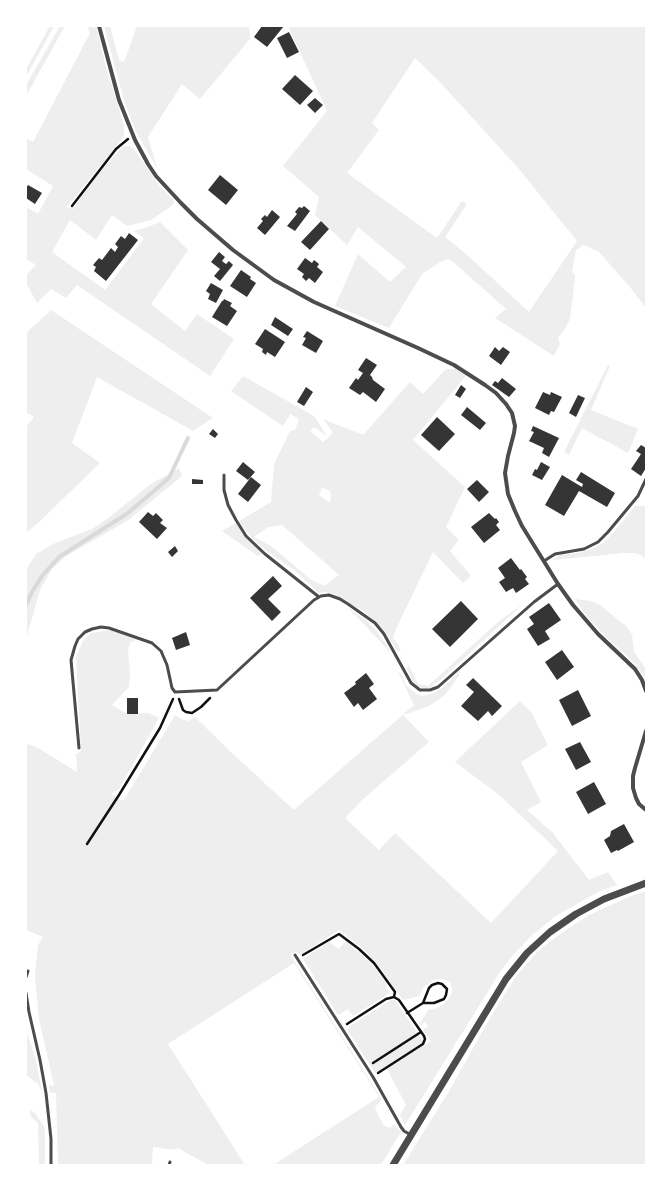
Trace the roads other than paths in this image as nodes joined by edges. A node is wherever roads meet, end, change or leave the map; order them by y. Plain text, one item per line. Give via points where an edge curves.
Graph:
1 (99, 26) edge
2 (224, 475) dead end
3 (646, 480) edge
4 (544, 561) junction
5 (558, 584) junction
6 (319, 597) junction
7 (646, 691) edge
8 (646, 731) edge
9 (79, 748) dead end
10 (646, 810) edge
11 (646, 883) edge
12 (295, 955) dead end
13 (28, 971) dead end
14 (26, 977) edge
15 (26, 993) edge
16 (411, 1135) junction
17 (51, 1165) edge
18 (393, 1165) edge

1 - 4 street via 133,136 152,170 205,226 274,280 314,302 454,365 486,385 501,398 512,414 515,426 506,467 508,494 522,526
2 - 6 lane via 228,505 246,536
3 - 4 lane via 638,496 598,542 584,549 555,554
4 - 5 street
5 - 6 lane via 438,686 427,691 417,689 411,683 384,634 375,624 340,599 329,595
5 - 7 street via 590,625 635,668
6 - 9 lane via 217,690 176,693 172,688 161,651 152,642 104,627 85,632 78,639 71,660
8 - 10 street via 633,776 633,788 639,804
11 - 16 street via 604,899 576,914 527,953 506,979
12 - 16 lane via 373,1077 401,1127
13 - 14 lane
15 - 17 lane via 46,1093
16 - 18 street

